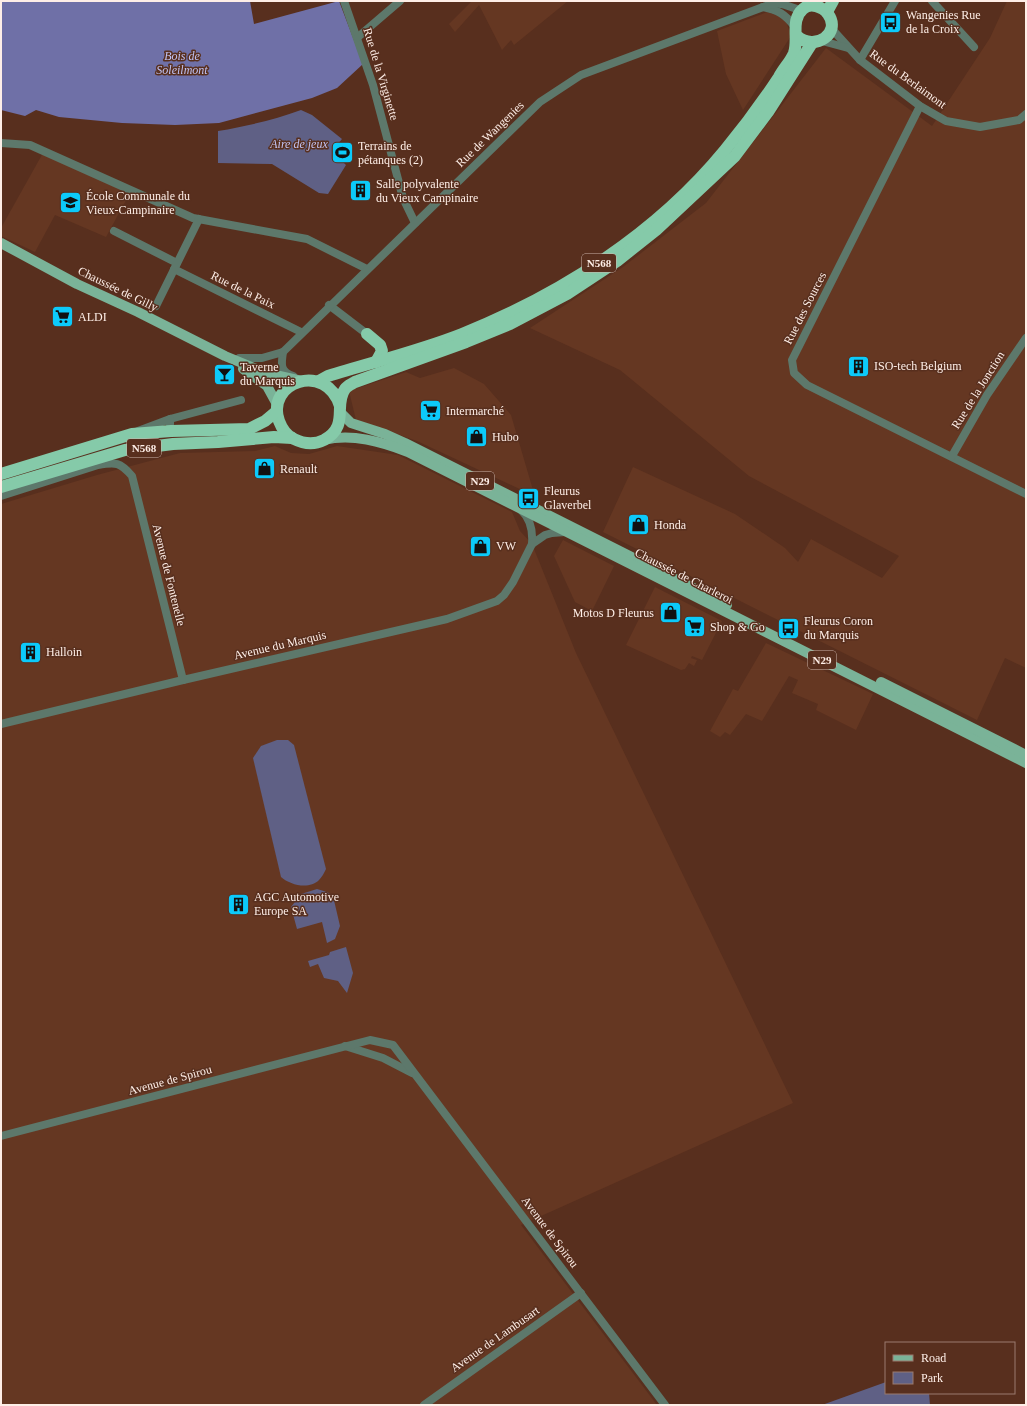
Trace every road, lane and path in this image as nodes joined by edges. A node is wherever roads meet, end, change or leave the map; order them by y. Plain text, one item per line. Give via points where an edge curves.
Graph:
1 (344, 1) edge
2 (400, 1) edge
3 (833, 1) edge
4 (895, 1) edge
5 (932, 1) edge
6 (780, 2) edge
7 (818, 3) edge
8 (763, 7) junction
9 (772, 9) junction
10 (801, 10) junction
11 (827, 12) junction
12 (831, 28) junction
13 (796, 32) junction
14 (358, 37) junction
15 (817, 42) junction
16 (974, 46) dead end
17 (848, 48) junction
18 (860, 60) junction
19 (920, 106) junction
20 (1026, 114) edge
21 (1, 143) edge
22 (199, 219) junction
23 (415, 223) junction
24 (114, 231) dead end
25 (1, 244) edge
26 (176, 266) junction
27 (367, 269) junction
28 (329, 305) junction
29 (156, 306) dead end
30 (301, 332) junction
31 (367, 334) joint
32 (1026, 338) edge
33 (283, 352) junction
34 (225, 356) junction
35 (237, 360) junction
36 (376, 362) junction
37 (302, 380) junction
38 (319, 381) junction
39 (242, 400) dead end
40 (278, 409) junction
41 (340, 409) junction
42 (170, 425) junction
43 (292, 438) junction
44 (323, 440) junction
45 (952, 456) junction
46 (1, 474) edge
47 (1, 488) edge
48 (1026, 494) edge
49 (1, 496) edge
50 (518, 508) junction
51 (567, 532) junction
52 (532, 544) junction
53 (619, 554) junction
54 (183, 680) junction
55 (1, 724) edge
56 (1023, 757) edge
57 (344, 1046) junction
58 (415, 1075) junction
59 (1, 1136) edge
60 (581, 1293) junction
61 (424, 1405) edge
62 (665, 1405) edge

1 - 14 street, Rue de la Virginette
2 - 14 street
3 - 11 highway
4 - 18 street
5 - 16 street
6 - 8 street, Rue de Wangenies
6 - 9 street via 774,4
6 - 10 street
7 - 10 highway
7 - 11 highway
8 - 9 street
8 - 23 street, Rue de Wangenies via 582,74 540,102
9 - 13 street via 783,13
10 - 13 highway, N568 via 797,17
11 - 12 highway
12 - 15 highway, N568 via 828,35
12 - 17 street, Rue du Berlaimont
13 - 15 highway via 802,41
13 - 36 highway, N568 via 794,53 757,111 724,152 687,191 611,255 556,290 506,315 461,334
14 - 23 street, Rue de la Virginette via 403,198
15 - 17 street, Rue du Berlaimont
15 - 41 highway, N568 via 735,156 656,230 616,261 567,294 510,324 354,382 345,389
17 - 18 street, Rue du Berlaimont
18 - 19 street, Rue du Berlaimont
19 - 20 street, Rue du Berlaimont via 946,121 980,128 1019,120
19 - 45 street, Rue des Sources via 792,360 794,373 807,385
21 - 22 street via 30,145
22 - 26 street
22 - 27 street via 307,239
23 - 27 street, Rue de Wangenies
24 - 26 street, Rue de la Paix
25 - 34 main road, Chaussée de Gilly
26 - 29 street
26 - 30 street, Rue de la Paix
27 - 28 street, Rue de Wangenies
28 - 30 street, Rue de Wangenies
28 - 31 street
30 - 33 street, Rue de Wangenies
31 - 36 highway via 380,345 382,351
32 - 45 street, Rue de la Jonction via 987,395
33 - 35 street via 262,358
33 - 37 street via 280,366 284,373
34 - 35 main road, Chaussée de Gilly
34 - 40 main road, Chaussée de Gilly via 267,386
35 - 37 main road, Chaussée de Gilly via 266,373
36 - 38 highway, N568
37 - 38 highway
37 - 40 highway via 284,392
38 - 41 highway via 333,391
39 - 42 street
40 - 42 highway, N568 via 265,421 249,429
40 - 43 highway via 281,426
41 - 44 highway via 337,426
41 - 53 main road, Chaussée de Charleroi / N29 via 351,423 392,437
42 - 46 highway, N568
43 - 44 highway via 307,443
43 - 47 highway, N568 via 173,444 125,450
44 - 50 main road, Chaussée de Charleroi / N29 via 337,437 355,438 389,445
45 - 48 street, Rue des Sources
49 - 54 street, Avenue de Fontenelle via 98,465 114,463 124,466 132,476
50 - 51 main road, Chaussée de Charleroi / N29
50 - 52 street via 532,527
51 - 52 street via 545,535
51 - 53 main road, Chaussée de Charleroi / N29
52 - 54 street, Avenue du Marquis via 513,582 496,601 447,619
53 - 56 main road, Chaussée de Charleroi / N29
54 - 55 street, Avenue du Marquis
57 - 58 street, Avenue de Spirou via 383,1058
57 - 58 street, Avenue de Spirou via 370,1040 393,1045
57 - 59 street, Avenue de Spirou
58 - 60 street, Avenue de Spirou
60 - 61 street, Avenue de Lambusart
60 - 62 street, Avenue de Spirou

